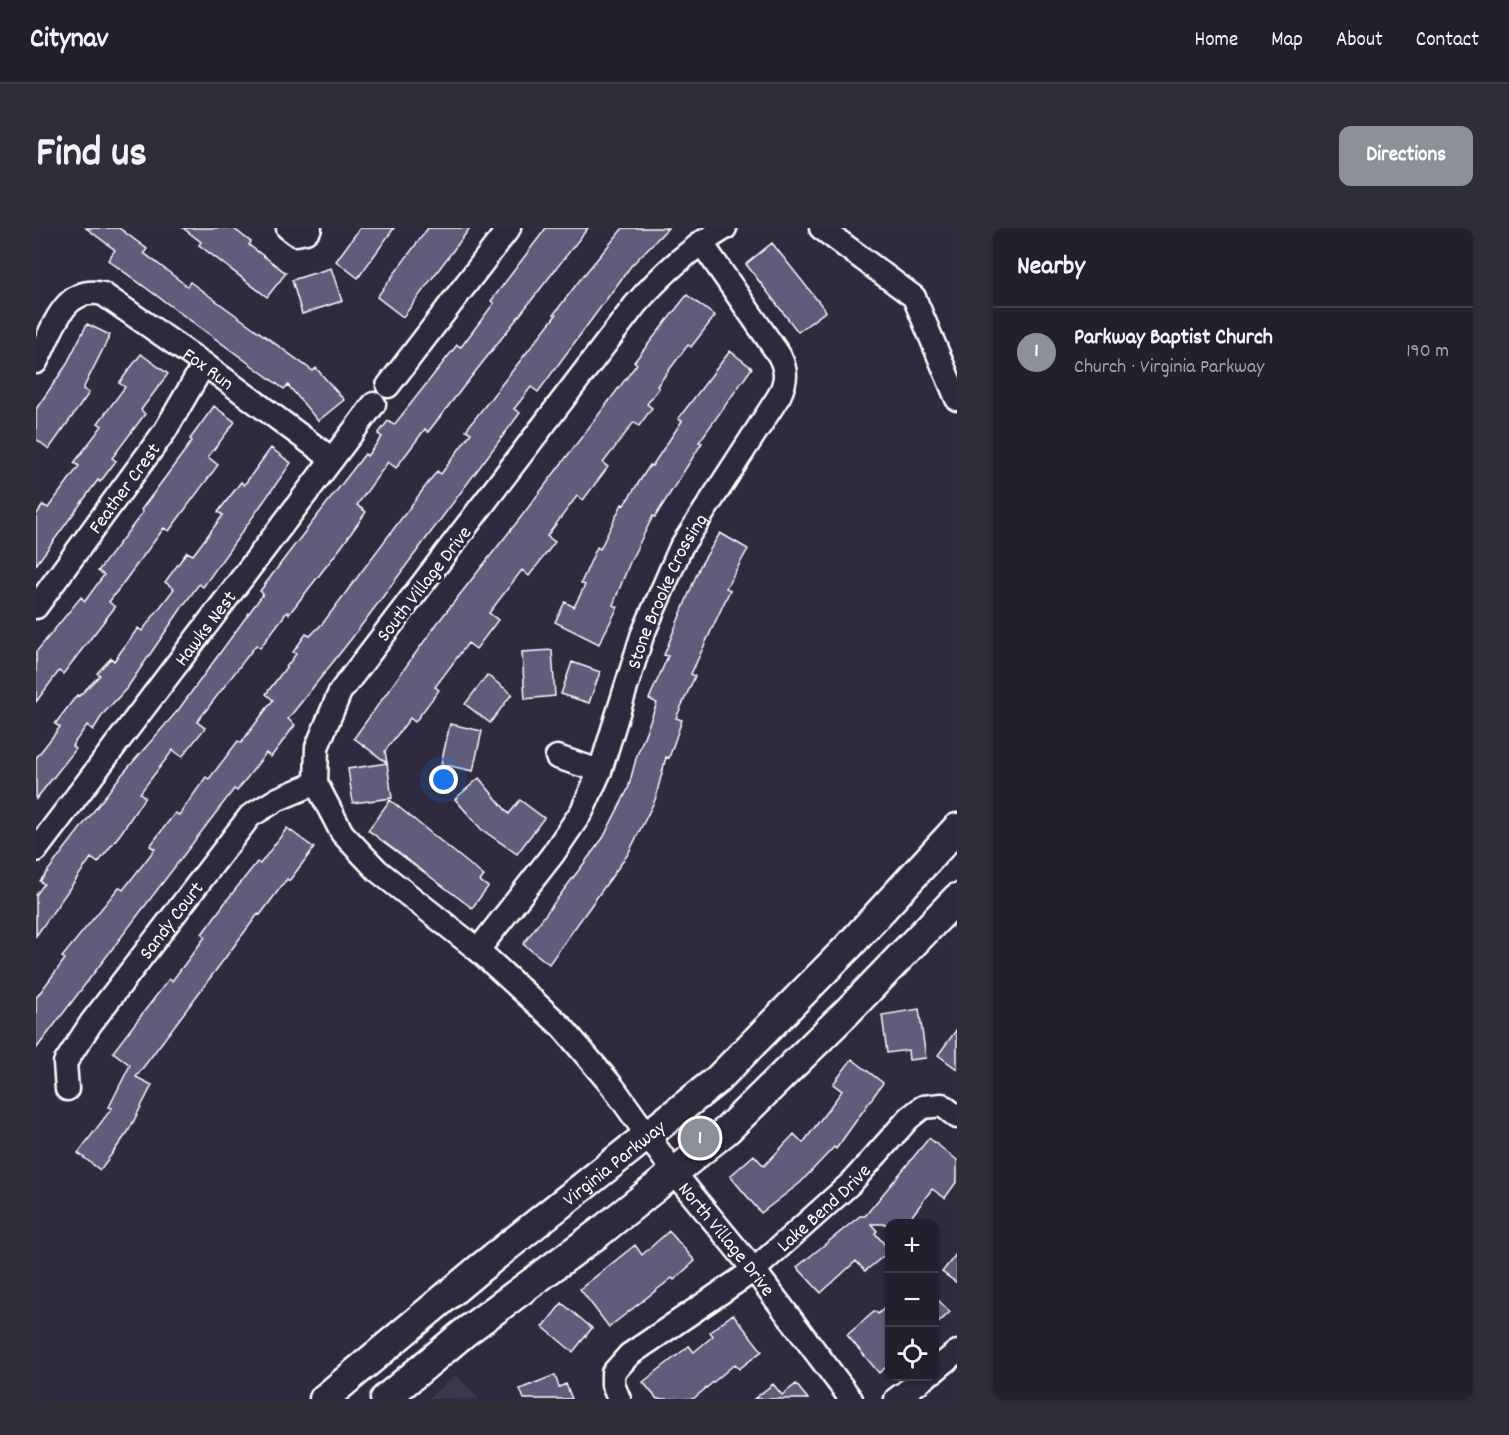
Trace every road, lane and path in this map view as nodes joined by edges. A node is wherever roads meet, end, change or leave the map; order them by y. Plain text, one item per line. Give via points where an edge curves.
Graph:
1 (509, 228) edge
2 (725, 228) edge
3 (821, 228) edge
4 (701, 242) junction
5 (36, 362) edge
6 (204, 364) junction
7 (388, 386) dead end
8 (957, 399) edge
9 (374, 404) dead end
10 (332, 459) junction
11 (36, 607) edge
12 (557, 758) dead end
13 (600, 771) junction
14 (316, 783) junction
15 (957, 828) edge
16 (36, 850) edge
17 (957, 898) edge
18 (478, 950) junction
19 (67, 1089) dead end
20 (957, 1117) edge
21 (648, 1137) junction
22 (675, 1174) junction
23 (754, 1270) junction
24 (957, 1352) edge
25 (939, 1367) edge
26 (353, 1373) junction
27 (921, 1381) edge
28 (324, 1399) edge
29 (374, 1399) edge
30 (385, 1399) edge
31 (620, 1399) edge
32 (850, 1399) edge
33 (896, 1399) edge

1 - 7 street
2 - 4 street, South Village Drive
3 - 8 street via 914,297
4 - 13 street, Stone Brooke Crossing via 779,355 786,379 779,396 681,547 642,636
4 - 14 street, South Village Drive via 664,271 635,304 340,692 317,747
5 - 6 street, Fox Run via 75,290 103,294
6 - 10 street, Fox Run
6 - 11 street, Feather Crest via 165,431
9 - 10 street, Hawks Nest
10 - 16 street, Hawks Nest
12 - 13 street
13 - 18 street, Stone Brooke Crossing via 582,811 553,854
14 - 18 street, South Village Drive via 342,833 366,859
14 - 19 street, Sandy Court via 250,816 91,1023 65,1062
15 - 21 main road, Virginia Parkway via 752,1046
17 - 22 main road via 727,1130
18 - 21 street, North Village Drive via 562,1027 613,1087
20 - 23 street, Lake Bend Drive via 942,1105 932,1104 909,1118 851,1183
21 - 22 street, North Village Drive
21 - 26 main road, Virginia Parkway
22 - 23 street, North Village Drive
22 - 30 main road via 464,1333
23 - 31 street, Lake Bend Drive via 629,1355 613,1373 613,1385
23 - 32 street, North Village Drive
24 - 25 street
26 - 28 main road, Virginia Parkway
26 - 29 main road
27 - 33 street

